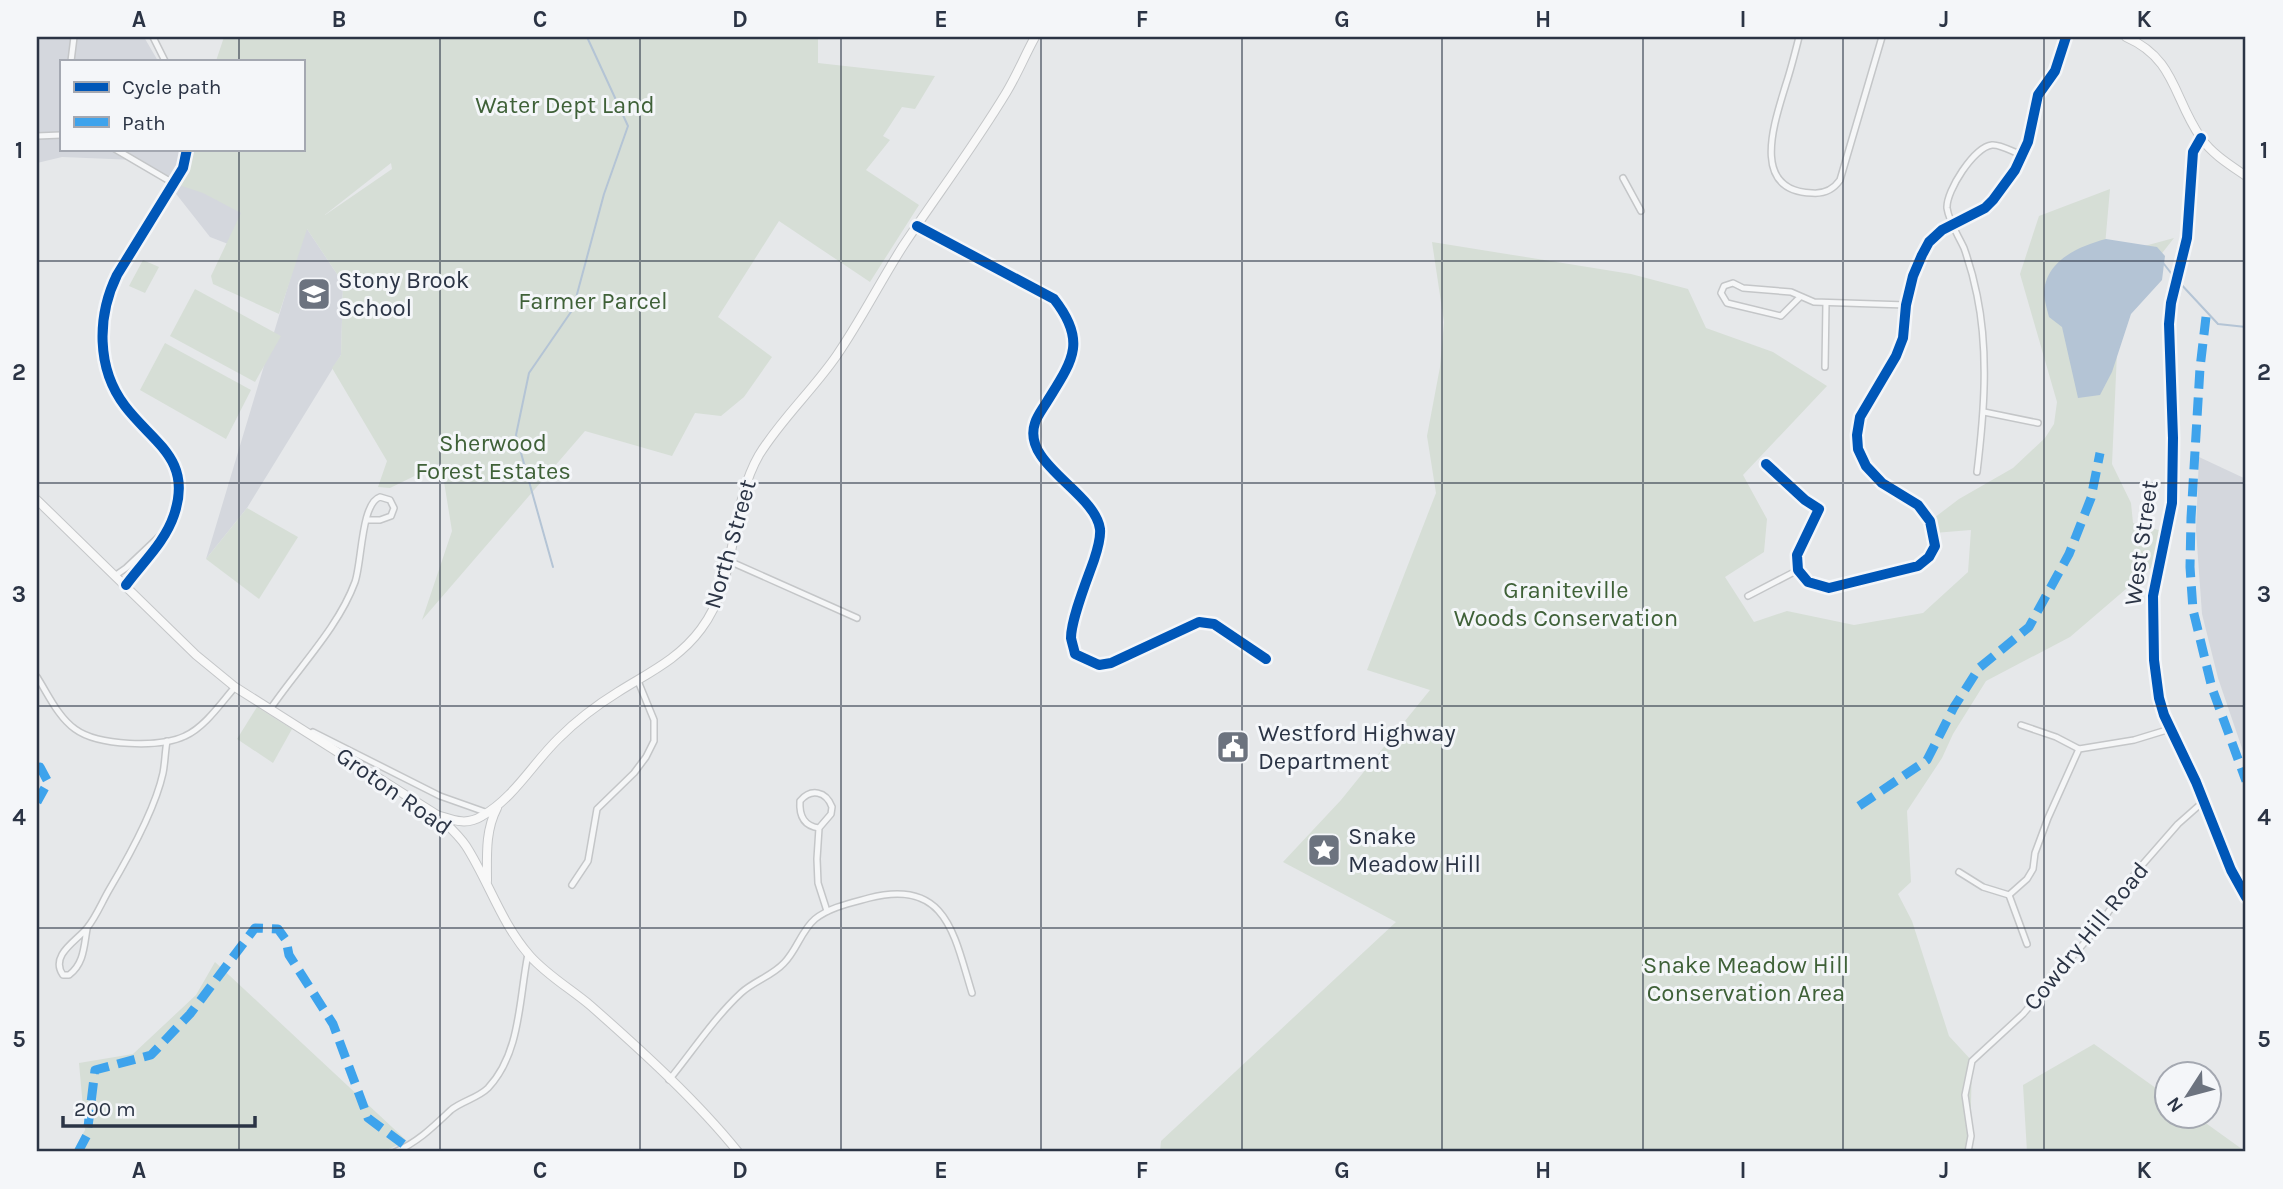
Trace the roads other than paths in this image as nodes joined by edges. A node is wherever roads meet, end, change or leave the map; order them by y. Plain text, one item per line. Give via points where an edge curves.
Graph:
1 (74, 37) edge
2 (153, 37) edge
3 (1035, 37) edge
4 (1799, 37) edge
5 (1882, 37) edge
6 (2066, 37) edge
7 (2126, 37) edge
8 (71, 60) edge
9 (164, 60) edge
10 (37, 135) edge
11 (60, 135) edge
12 (2201, 138) junction
13 (118, 150) edge
14 (187, 150) edge
15 (2022, 155) junction
16 (2246, 176) edge
17 (1623, 178) dead end
18 (173, 183) junction
19 (1641, 211) dead end
20 (1952, 223) junction
21 (917, 226) junction
22 (1800, 297) junction
23 (1826, 303) junction
24 (1906, 305) junction
25 (1825, 367) dead end
26 (1984, 412) junction
27 (2038, 423) dead end
28 (1766, 464) dead end
29 (1977, 472) dead end
30 (37, 500) edge
31 (367, 520) junction
32 (168, 528) junction
33 (729, 561) junction
34 (1798, 570) junction
35 (116, 575) junction
36 (126, 585) junction
37 (1748, 596) dead end
38 (857, 618) dead end
39 (1266, 659) dead end
40 (37, 677) edge
41 (638, 681) junction
42 (235, 687) junction
43 (271, 708) junction
44 (2021, 724) dead end
45 (300, 726) junction
46 (2170, 729) junction
47 (167, 741) junction
48 (2079, 749) junction
49 (2204, 801) junction
50 (500, 803) junction
51 (488, 813) junction
52 (437, 815) junction
53 (819, 828) junction
54 (1959, 872) dead end
55 (487, 884) junction
56 (572, 885) dead end
57 (2009, 895) junction
58 (2246, 897) edge
59 (827, 911) junction
60 (87, 929) junction
61 (2027, 944) dead end
62 (528, 954) junction
63 (972, 993) dead end
64 (669, 1080) junction
65 (395, 1152) edge
66 (738, 1152) edge
67 (1968, 1152) edge

1 - 8 street
2 - 9 street
3 - 21 main road, North Street via 1008,91
4 - 5 street via 1774,123 1771,157 1777,177 1788,188 1816,194 1832,190 1842,174
6 - 15 street via 2055,71 2038,95
7 - 12 main road via 2163,64
10 - 11 street
12 - 16 main road
12 - 46 street, West Street via 2193,152 2187,238 2170,313 2172,503 2151,612 2156,683
13 - 18 street
14 - 18 street
15 - 20 street via 1993,200
15 - 20 street via 1993,144 1983,148 1950,190 1947,208
17 - 19 street
18 - 32 street via 117,275 102,326 105,362 119,398 174,462 177,501
20 - 24 street via 1929,242
20 - 26 street via 1965,250 1977,296
21 - 33 main road, North Street via 841,348 760,455 748,478
21 - 39 street via 1054,299 1068,316 1074,351 1069,368 1035,423 1033,437 1038,453 1095,516 1100,530 1074,623 1075,654 1099,665 1111,663 1199,622 1214,624
22 - 22 street via 1733,283 1721,293 1727,303 1781,316
22 - 23 street
23 - 24 street
23 - 25 street
24 - 34 street via 1896,356 1860,417 1858,449 1872,475 1918,505 1930,521 1935,545 1918,566 1829,588 1808,582
26 - 27 street
26 - 29 street
28 - 34 street via 1819,509 1797,555
30 - 35 main road, Groton Road
31 - 31 street via 374,499 390,500 391,516
31 - 43 street via 349,596
32 - 35 street
32 - 36 street
33 - 38 street
33 - 41 main road, North Street via 718,603 702,629 673,659
34 - 37 street
35 - 36 main road, Groton Road
36 - 42 main road, Groton Road
40 - 47 street via 76,730 100,740 131,744
41 - 50 main road, North Street via 579,719
41 - 56 street via 654,720 654,741 634,773 597,809 588,862
42 - 43 main road, Groton Road
42 - 47 street via 186,736
43 - 45 main road, Groton Road
44 - 48 street
45 - 51 street via 440,796
45 - 52 main road, Groton Road
46 - 48 street
46 - 49 street, West Street
47 - 60 street via 154,800
48 - 57 street via 2048,818 2033,869
49 - 58 street, West Street
49 - 67 street, Cowdry Hill Road via 2136,872 2098,927 2023,1014 1972,1061 1965,1095 1971,1136
50 - 51 main road, North Street
50 - 55 main road via 487,844
51 - 52 main road, North Street via 467,822
52 - 55 main road, Groton Road via 465,844
53 - 53 street via 832,807 824,795 808,793 800,802 800,815
53 - 59 street via 816,871
54 - 57 street via 1983,887
55 - 62 main road, Groton Road
57 - 61 street
59 - 63 street via 890,894 929,902 951,927
59 - 64 street via 812,922 779,967 739,995
60 - 60 street via 64,951 60,961 63,975 78,966
62 - 64 main road, Groton Road
62 - 65 street via 518,1021 497,1075 485,1091
64 - 66 main road, Groton Road

